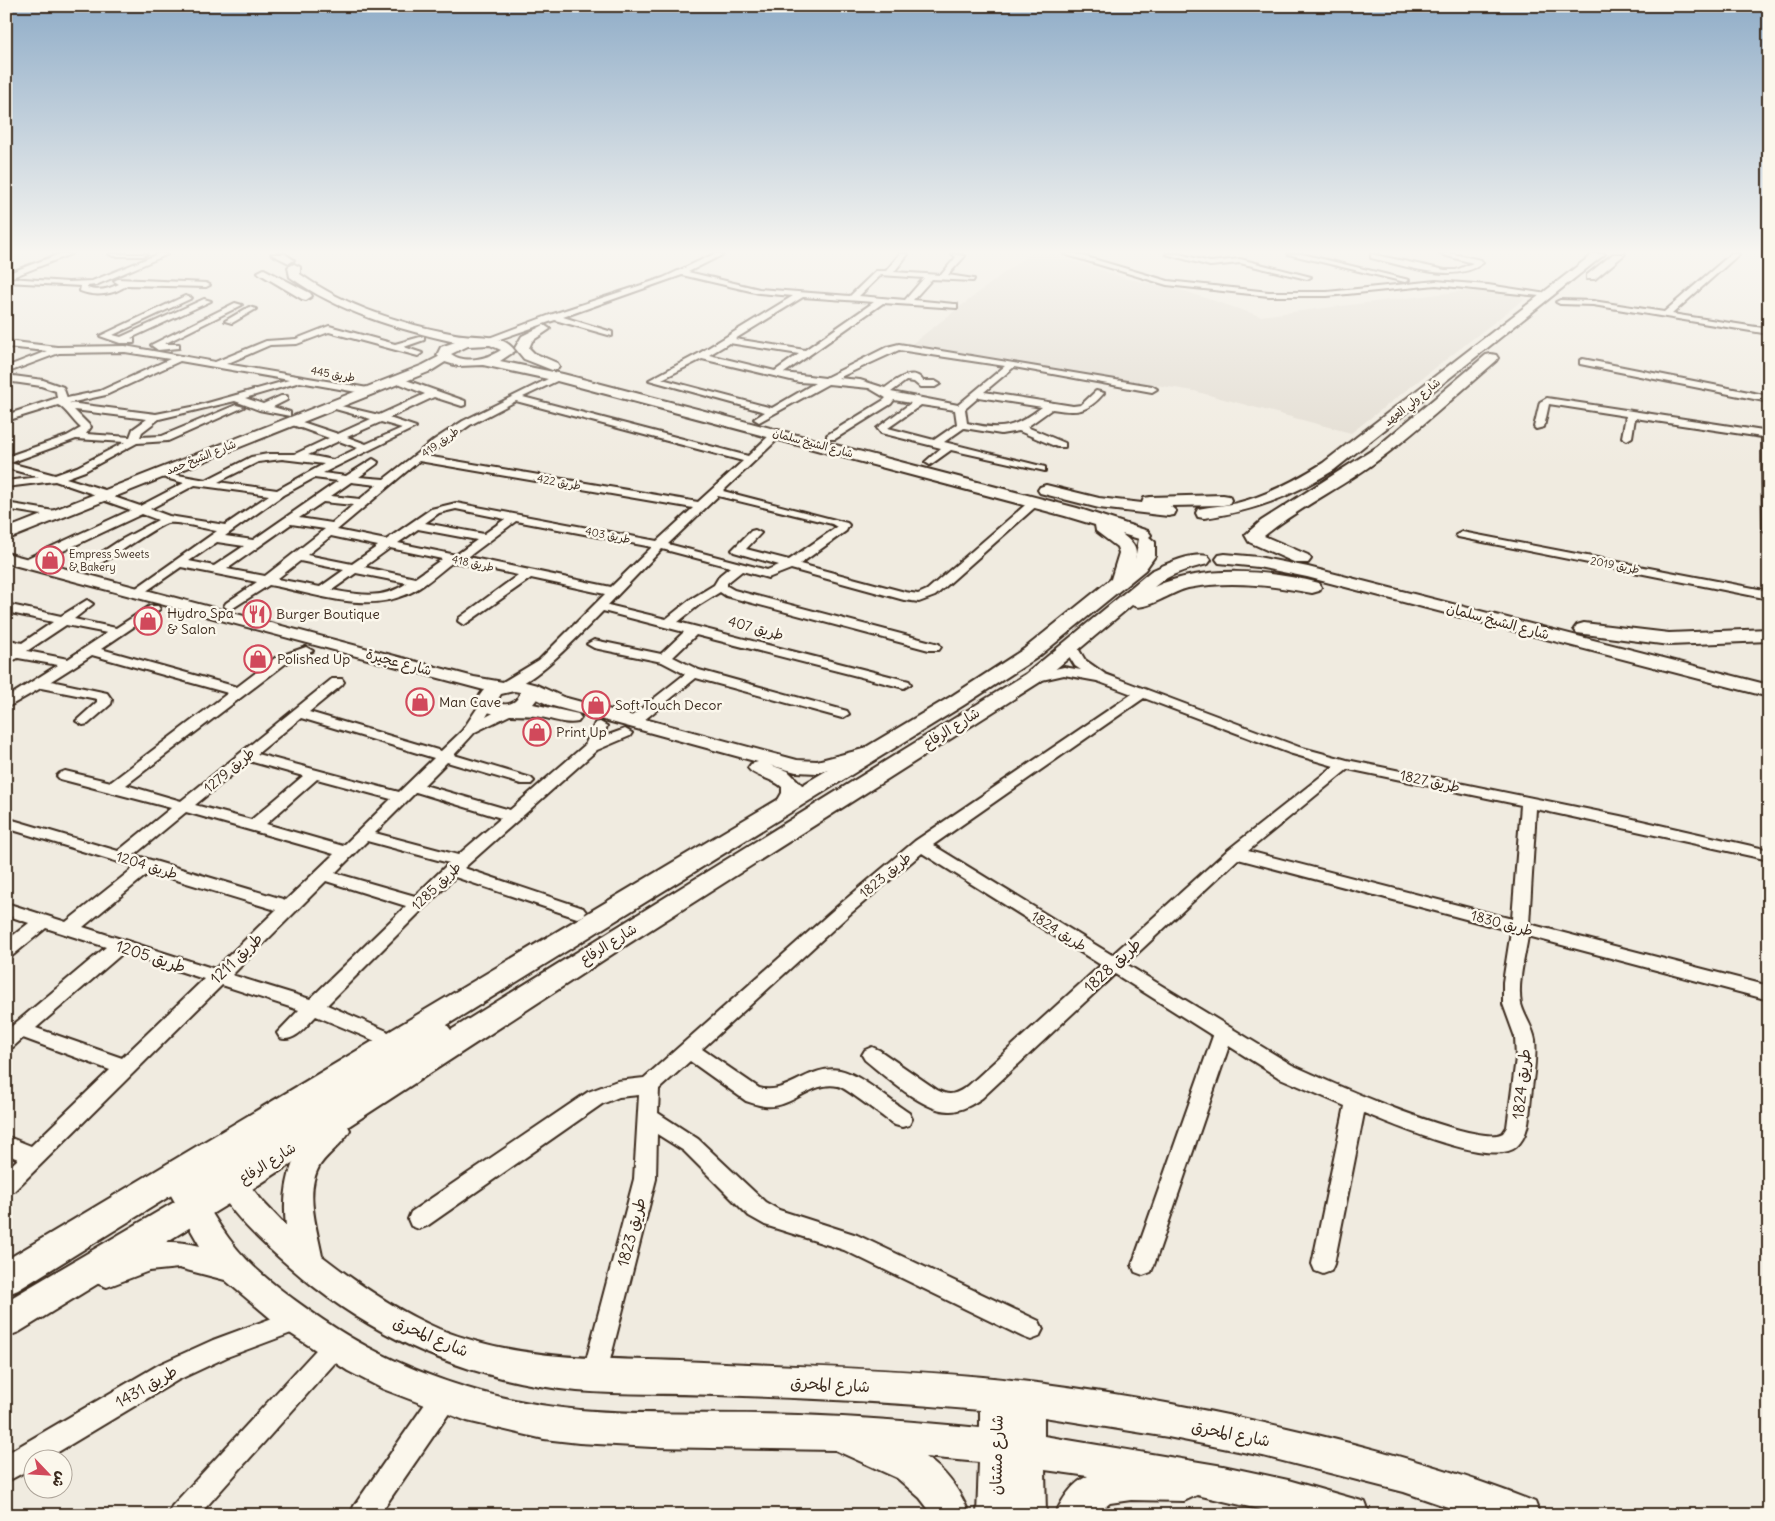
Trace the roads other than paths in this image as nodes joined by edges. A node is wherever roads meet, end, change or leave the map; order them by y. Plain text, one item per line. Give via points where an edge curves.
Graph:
1 (126, 325) edge
2 (155, 325) edge
3 (175, 325) edge
4 (202, 325) edge
5 (220, 325) edge
6 (384, 325) edge
7 (408, 325) edge
8 (529, 325) edge
9 (552, 325) edge
10 (579, 325) edge
11 (752, 325) edge
12 (848, 325) edge
13 (1524, 325) edge
14 (1529, 325) edge
15 (1726, 325) edge
16 (216, 327) dead end
17 (544, 329) junction
18 (1769, 332) edge
19 (609, 334) dead end
20 (421, 338) junction
21 (120, 340) junction
22 (728, 340) junction
23 (480, 341) junction
24 (137, 342) junction
25 (6, 344) edge
26 (180, 344) dead end
27 (395, 347) junction
28 (57, 350) junction
29 (156, 350) junction
30 (508, 350) junction
31 (418, 353) dead end
32 (809, 353) junction
33 (446, 354) junction
34 (701, 356) junction
35 (178, 359) junction
36 (482, 361) junction
37 (464, 362) junction
38 (1583, 362) dead end
39 (1012, 364) junction
40 (216, 365) junction
41 (6, 370) edge
42 (556, 372) junction
43 (778, 373) junction
44 (6, 378) edge
45 (403, 379) junction
46 (302, 380) junction
47 (826, 381) junction
48 (935, 384) dead end
49 (672, 386) junction
50 (1152, 389) dead end
51 (368, 391) junction
52 (657, 393) junction
53 (433, 394) junction
54 (888, 394) junction
55 (977, 394) junction
56 (1099, 394) dead end
57 (284, 398) dead end
58 (516, 398) junction
59 (236, 399) junction
60 (1769, 399) edge
61 (919, 402) junction
62 (248, 403) junction
63 (462, 403) dead end
64 (749, 404) junction
65 (331, 405) junction
66 (1051, 405) junction
67 (66, 408) junction
68 (262, 408) junction
69 (960, 408) junction
70 (774, 411) junction
71 (734, 412) junction
72 (1631, 414) junction
73 (156, 417) junction
74 (6, 418) edge
75 (289, 418) junction
76 (380, 418) junction
77 (759, 419) junction
78 (962, 425) junction
79 (1539, 427) dead end
80 (1021, 428) junction
81 (996, 433) junction
82 (778, 434) junction
83 (75, 436) junction
84 (831, 436) junction
85 (1627, 436) dead end
86 (337, 438) junction
87 (1768, 439) edge
88 (134, 441) junction
89 (936, 443) junction
90 (1062, 445) dead end
91 (950, 446) junction
92 (368, 448) junction
93 (970, 451) junction
94 (298, 456) junction
95 (418, 458) junction
96 (749, 459) junction
97 (6, 461) edge
98 (373, 462) dead end
99 (930, 462) junction
100 (334, 463) junction
101 (6, 465) edge
102 (1041, 469) dead end
103 (1768, 470) edge
104 (159, 473) junction
105 (1318, 473) junction
106 (312, 475) junction
107 (56, 478) junction
108 (348, 478) junction
109 (193, 482) junction
110 (387, 483) junction
111 (6, 484) edge
112 (208, 484) junction
113 (1048, 491) junction
114 (715, 492) junction
115 (279, 493) junction
116 (104, 495) junction
117 (321, 498) junction
118 (1035, 502) junction
119 (364, 503) junction
120 (6, 506) edge
121 (700, 506) junction
122 (141, 510) junction
123 (1168, 511) junction
124 (1072, 512) junction
125 (1281, 512) junction
126 (1204, 513) junction
127 (54, 514) junction
128 (514, 517) junction
129 (167, 519) junction
130 (290, 520) junction
131 (417, 524) junction
132 (228, 529) junction
133 (333, 529) junction
134 (1769, 530) edge
135 (6, 533) edge
136 (754, 533) dead end
137 (1462, 535) dead end
138 (1255, 536) junction
139 (215, 538) junction
140 (486, 538) junction
141 (1144, 538) junction
142 (256, 544) junction
143 (389, 544) junction
144 (660, 545) junction
145 (300, 557) junction
146 (6, 558) edge
147 (454, 559) junction
148 (1213, 559) junction
149 (27, 563) junction
150 (180, 563) junction
151 (792, 564) junction
152 (91, 565) dead end
153 (738, 567) junction
154 (355, 568) junction
155 (6, 569) edge
156 (218, 570) junction
157 (528, 574) junction
158 (1364, 575) junction
159 (1120, 579) junction
160 (268, 582) junction
161 (418, 582) junction
162 (720, 587) junction
163 (138, 591) junction
164 (321, 592) junction
165 (615, 592) junction
166 (1769, 595) edge
167 (87, 604) dead end
168 (599, 606) junction
169 (13, 609) edge
170 (154, 609) junction
171 (218, 610) junction
172 (1107, 618) junction
173 (64, 619) junction
174 (464, 620) dead end
175 (6, 621) edge
176 (669, 623) junction
177 (1511, 625) junction
178 (695, 629) junction
179 (1584, 629) junction
180 (119, 632) junction
181 (1769, 635) edge
182 (594, 644) dead end
183 (934, 647) dead end
184 (1071, 648) junction
185 (91, 650) junction
186 (13, 651) edge
187 (283, 653) junction
188 (666, 659) junction
189 (70, 663) junction
190 (544, 663) junction
191 (694, 673) junction
192 (1769, 676) edge
193 (1100, 677) junction
194 (1033, 678) junction
195 (337, 682) dead end
196 (39, 683) junction
197 (904, 684) dead end
198 (530, 689) junction
199 (1769, 691) edge
200 (239, 692) junction
201 (1142, 693) junction
202 (495, 694) junction
203 (6, 704) edge
204 (513, 709) junction
205 (299, 713) junction
206 (842, 714) dead end
207 (83, 721) dead end
208 (600, 726) junction
209 (629, 727) junction
210 (466, 734) junction
211 (592, 747) junction
212 (869, 753) junction
213 (246, 756) junction
214 (443, 756) junction
215 (1345, 764) junction
216 (314, 774) junction
217 (65, 776) dead end
218 (526, 780) dead end
219 (114, 787) junction
220 (407, 792) junction
221 (1529, 802) junction
222 (784, 805) junction
223 (185, 807) junction
224 (512, 816) junction
225 (6, 823) edge
226 (254, 826) junction
227 (363, 835) junction
228 (921, 845) junction
229 (346, 852) junction
230 (1235, 853) junction
231 (1769, 855) edge
232 (121, 857) junction
233 (148, 865) junction
234 (456, 866) junction
235 (322, 874) junction
236 (417, 903) junction
237 (288, 907) junction
238 (6, 909) edge
239 (587, 916) junction
240 (43, 921) junction
241 (1520, 928) junction
242 (69, 929) junction
243 (119, 946) junction
244 (6, 951) edge
245 (1112, 965) junction
246 (216, 977) junction
247 (1769, 994) edge
248 (312, 1007) junction
249 (287, 1033) dead end
250 (1223, 1034) junction
251 (14, 1036) edge
252 (380, 1036) dead end
253 (689, 1050) junction
254 (872, 1055) dead end
255 (124, 1067) junction
256 (404, 1077) junction
257 (649, 1086) junction
258 (1356, 1103) junction
259 (646, 1116) junction
260 (902, 1119) dead end
261 (6, 1145) edge
262 (35, 1156) junction
263 (203, 1175) junction
264 (6, 1184) edge
265 (194, 1208) junction
266 (419, 1219) dead end
267 (308, 1263) junction
268 (1323, 1264) dead end
269 (1143, 1265) dead end
270 (234, 1268) junction
271 (6, 1279) edge
272 (18, 1313) edge
273 (294, 1321) junction
274 (1030, 1329) dead end
275 (334, 1347) junction
276 (594, 1376) junction
277 (445, 1397) junction
278 (1012, 1397) junction
279 (830, 1433) junction
280 (1012, 1447) junction
281 (6, 1470) edge
282 (1231, 1484) junction
283 (181, 1515) edge
284 (363, 1515) edge
285 (952, 1515) edge
286 (995, 1515) edge
287 (1028, 1515) edge
288 (1073, 1515) edge
289 (1352, 1515) edge
290 (1522, 1515) edge

1 - 21 street via 104,336
2 - 21 street
3 - 24 street
4 - 29 street
5 - 16 street
6 - 20 main road
7 - 23 main road via 434,334
8 - 23 street
9 - 17 street
10 - 19 street
11 - 22 street
12 - 32 street
13 - 105 main road, شارع ولي العهد
14 - 125 main road, شارع ولي العهد via 1368,461
15 - 18 street
17 - 30 street via 520,339
17 - 42 main road via 528,339 522,348 529,356 545,361
20 - 27 street
20 - 33 main road via 439,345
21 - 24 street
22 - 32 street
22 - 34 street
23 - 30 main road, شارع الشيخ سلمان via 501,344
23 - 33 main road via 458,344
24 - 29 street
25 - 28 street
26 - 29 street
27 - 31 street
27 - 40 street via 328,329 297,341 269,343
28 - 29 street, طريق 445
28 - 41 street
29 - 35 street, طريق 445
30 - 36 main road
30 - 42 main road, شارع الشيخ سلمان via 515,356
32 - 43 street
33 - 37 main road
33 - 45 street, شارع الشيخ حمد via 427,368
34 - 43 street
34 - 49 street via 654,380
35 - 40 street, طريق 445
35 - 67 street
36 - 37 main road
36 - 42 main road, شارع الشيخ سلمان
37 - 45 street, شارع الشيخ حمد
38 - 60 street
39 - 47 street via 899,347
39 - 50 street
39 - 55 street
40 - 46 street, طريق 445
42 - 52 main road, شارع الشيخ سلمان
42 - 58 street, طريق 419
42 - 82 main road, شارع الشيخ سلمان
43 - 47 street
44 - 67 street via 53,385 60,389
45 - 51 street, شارع الشيخ حمد
45 - 53 street
46 - 51 street, طريق 445
46 - 59 street
47 - 54 street via 859,383
47 - 70 street
48 - 54 street via 925,386 917,379 904,378
49 - 52 street
49 - 64 street
51 - 65 street, شارع الشيخ حمد
52 - 71 main road, شارع الشيخ سلمان
53 - 63 street
53 - 76 street
54 - 61 street
54 - 84 street via 888,402
55 - 66 street
55 - 69 street
56 - 66 street via 1080,409
57 - 68 street
58 - 95 street, طريق 419 via 459,428
58 - 96 street
59 - 62 street
59 - 73 street
61 - 69 street
61 - 89 street via 882,428
62 - 68 street
62 - 88 street via 164,439
64 - 70 street
64 - 71 street
65 - 75 street, شارع الشيخ حمد
65 - 76 street
66 - 80 street
67 - 73 street
67 - 74 street via 39,406
67 - 83 street via 86,427
68 - 75 street
69 - 78 street
70 - 77 street
71 - 77 main road, شارع الشيخ سلمان
72 - 79 street via 1546,401
72 - 85 street
72 - 87 street
73 - 88 street via 137,431
75 - 86 street
75 - 104 street, شارع الشيخ حمد
76 - 86 street
76 - 92 street via 411,427
77 - 84 main road, شارع الشيخ سلمان
78 - 81 street
78 - 89 street
80 - 81 street
80 - 90 street
81 - 93 street
82 - 96 street
82 - 118 main road, شارع الشيخ سلمان
83 - 88 street
83 - 97 street
84 - 99 main road, شارع الشيخ سلمان
86 - 92 street
86 - 94 street
87 - 103 street
88 - 107 street
89 - 91 street
91 - 93 street
91 - 99 street
92 - 100 street
93 - 102 street
94 - 100 street
94 - 112 street via 267,455 237,466
95 - 110 street, طريق 419
95 - 121 street, طريق 422
96 - 114 street
98 - 108 street
99 - 113 main road, شارع الشيخ سلمان
100 - 106 street
101 - 107 street
103 - 134 street
104 - 109 street
104 - 116 street, شارع الشيخ حمد
105 - 113 main road via 1255,493 1214,501 1145,502
105 - 126 main road, شارع ولي العهد via 1264,501 1235,510
106 - 108 street
106 - 115 street
107 - 111 street
107 - 116 street
108 - 110 street
108 - 117 street
109 - 112 street
109 - 122 street
110 - 119 street, طريق 419
112 - 115 street
113 - 123 main road, شارع الشيخ سلمان via 1099,503
114 - 121 street
114 - 151 street via 843,525 842,529
115 - 132 street
116 - 122 street
116 - 127 street, شارع الشيخ حمد
117 - 119 street
117 - 130 street
118 - 124 main road, شارع الشيخ سلمان
118 - 151 street via 931,593 919,598
119 - 133 street, طريق 419
120 - 127 street
121 - 144 street
122 - 129 street
122 - 149 street
123 - 126 main road, شارع الشيخ سلمان
123 - 141 main road, شارع الرفاع via 1144,521 1140,529
124 - 141 main road, شارع الشيخ سلمان
124 - 159 main road via 1106,528 1125,544 1127,560 1121,569
125 - 138 main road, شارع ولي العهد
125 - 158 main road via 1274,520 1273,529 1290,548
126 - 138 main road, شارع الشيخ سلمان via 1230,520
127 - 135 street, شارع الشيخ حمد
128 - 131 street, طريق 403 via 456,506 445,507
128 - 140 street
128 - 144 street, طريق 403
129 - 132 street
129 - 152 street
130 - 133 street
130 - 142 street
131 - 140 street
131 - 143 street
132 - 139 street
133 - 143 street, طريق 418
133 - 145 street, طريق 419
136 - 151 street via 738,550
137 - 166 street, طريق 2019
138 - 148 main road, شارع ولي العهد via 1253,548
138 - 158 main road, شارع الشيخ سلمان via 1290,555
139 - 142 street
139 - 150 street
140 - 147 street
141 - 148 main road, شارع الشيخ سلمان via 1172,553
141 - 159 main road, شارع الرفاع via 1146,556
142 - 156 street
143 - 147 street, طريق 418
143 - 154 street
144 - 153 street, طريق 403
144 - 165 street
145 - 154 street
145 - 160 street, طريق 419
146 - 149 street, شارع عجيرة
147 - 157 street, طريق 418
147 - 161 street
148 - 172 main road, شارع الرفاع via 1174,567 1157,575
148 - 177 main road, شارع الشيخ سلمان via 1308,572
149 - 163 street, شارع عجيرة
150 - 156 street
150 - 163 street
151 - 153 street, طريق 403 via 768,574
153 - 162 street via 729,573
154 - 161 street
154 - 164 street
155 - 170 street, شارع عجيرة
156 - 160 street
157 - 165 street, طريق 418
157 - 174 street
158 - 179 main road, شارع الشيخ سلمان
159 - 212 main road, شارع الرفاع via 1099,600 1031,653
160 - 164 street
160 - 171 street, طريق 419
161 - 164 street via 403,592 365,600
162 - 176 street
162 - 183 street via 730,593
163 - 171 street, شارع عجيرة
165 - 168 street
167 - 173 street
168 - 176 street, طريق 407
168 - 190 street
169 - 173 street
169 - 175 street
170 - 180 street
170 - 187 street, شارع عجيرة
171 - 202 street, شارع عجيرة via 473,682
172 - 177 main road via 1169,587 1213,580 1239,580 1298,584
172 - 184 main road, شارع الرفاع
173 - 180 street
173 - 186 street
176 - 178 street, طريق 407
177 - 199 main road, شارع الشيخ سلمان
178 - 188 street
178 - 197 street, طريق 407
179 - 181 main road via 1669,639
179 - 192 main road, شارع الشيخ سلمان
180 - 185 street
182 - 188 street
184 - 193 street, طريق 1827 via 1080,663
184 - 194 main road, شارع الرفاع
185 - 189 street
185 - 200 street
186 - 189 street
187 - 200 street
187 - 202 street, شارع عجيرة via 306,651 462,690
188 - 191 street
189 - 196 street
190 - 198 street
190 - 202 street
191 - 206 street
191 - 209 street, طريق 1285
193 - 194 street, طريق 1827 via 1064,671
193 - 201 street, طريق 1827
194 - 256 main road, شارع الرفاع via 619,937
195 - 205 street, طريق 1279
196 - 203 street
196 - 207 street via 102,696 104,704
198 - 202 street via 520,686
198 - 204 street via 528,702
198 - 209 street
200 - 219 street
201 - 215 street, طريق 1827 via 1294,750
201 - 228 street, طريق 1823
202 - 204 street via 496,709
202 - 210 street, طريق 1211
204 - 208 street via 550,712
204 - 210 street, طريق 1211
205 - 213 street, طريق 1279
205 - 214 street
208 - 209 street
208 - 211 street, طريق 1285
209 - 211 street, طريق 1285
209 - 212 street via 796,766 817,767
209 - 222 street via 780,775 792,785 792,793
210 - 214 street, طريق 1211
211 - 224 street, طريق 1285
212 - 222 main road, شارع الرفاع
213 - 216 street
213 - 223 street, طريق 1279
214 - 218 street
214 - 220 street, طريق 1211
215 - 221 street, طريق 1827
215 - 230 street, طريق 1828
216 - 220 street
216 - 226 street
217 - 219 street
219 - 223 street
220 - 224 street
220 - 227 street, طريق 1211
221 - 231 street, طريق 1827
221 - 241 street
222 - 239 main road, شارع الرفاع
223 - 226 street
223 - 232 street, طريق 1279
224 - 234 street, طريق 1285
225 - 232 street, طريق 1204
226 - 229 street
227 - 229 street, طريق 1211
227 - 234 street
228 - 245 street, طريق 1824
228 - 253 street, طريق 1823
229 - 235 street, طريق 1211
230 - 241 street, طريق 1830
230 - 245 street, طريق 1828
232 - 233 street, طريق 1204
233 - 237 street, طريق 1204
233 - 242 street
234 - 236 street, طريق 1285
234 - 239 street
235 - 236 street
235 - 237 street, طريق 1211
236 - 248 street, طريق 1285
237 - 246 street, طريق 1211
238 - 240 street, طريق 1205
239 - 263 main road, شارع الرفاع via 527,975 486,1003
240 - 242 street, طريق 1205
240 - 244 street
241 - 247 street, طريق 1830
241 - 258 street, طريق 1824 via 1512,1004 1525,1037 1526,1058 1513,1138 1502,1144 1480,1143
242 - 243 street, طريق 1205
243 - 246 street, طريق 1205
243 - 251 street
245 - 250 street, طريق 1824
245 - 254 street, طريق 1828 via 975,1092 960,1102 947,1103 933,1098
246 - 248 street, طريق 1205
246 - 255 street, طريق 1211
248 - 249 street, طريق 1285
248 - 252 street, طريق 1205
250 - 258 street, طريق 1824 via 1285,1071
250 - 269 street
251 - 255 street
253 - 257 street, طريق 1823
253 - 260 street via 764,1100 774,1099 815,1079 829,1076 842,1078
255 - 262 street, طريق 1211
256 - 263 main road, شارع الرفاع
256 - 267 street via 318,1144 302,1172 297,1197
257 - 259 street, طريق 1823
257 - 266 street via 617,1089 595,1098
258 - 268 street
259 - 274 street via 691,1145 752,1204 773,1218 850,1242
259 - 276 street, طريق 1823 via 645,1179
261 - 262 street
262 - 264 street, طريق 1211
263 - 265 main road, شارع الرفاع
263 - 265 street
263 - 267 street, شارع المحرق
263 - 271 main road, شارع الرفاع
265 - 270 street
265 - 272 main road, شارع الرفاع
267 - 276 street, شارع المحرق via 358,1301 458,1351 511,1364
270 - 272 street via 179,1254 149,1257
270 - 273 street
273 - 275 street
273 - 281 street, طريق 1431 via 221,1348 169,1372
275 - 277 street via 421,1390
275 - 283 street
276 - 278 street, شارع المحرق via 809,1382
277 - 279 street via 479,1408 547,1422 617,1428
277 - 284 street
278 - 280 street, شارع مشتان
278 - 290 street, شارع المحرق via 1177,1422 1274,1441 1406,1476
279 - 280 street
279 - 285 street via 908,1464 931,1481
280 - 282 street via 1131,1464
280 - 286 street, شارع مشتان
280 - 287 street, شارع مشتان
282 - 288 street via 1120,1484 1101,1488 1085,1498
282 - 289 street

